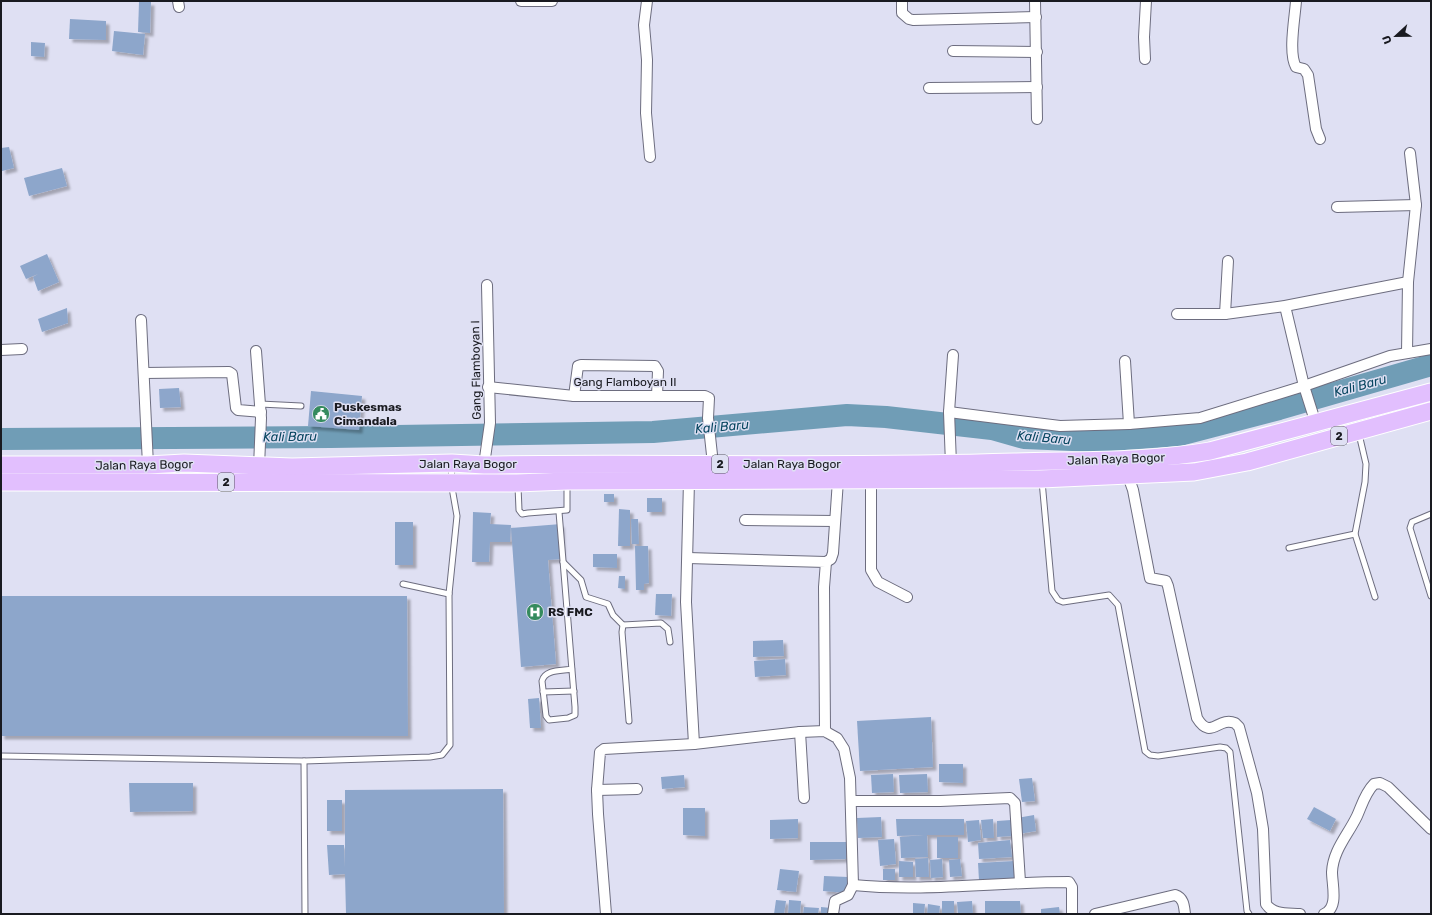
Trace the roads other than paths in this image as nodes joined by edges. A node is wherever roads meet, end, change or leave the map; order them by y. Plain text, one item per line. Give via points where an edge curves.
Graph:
1 (521, 1) edge
2 (552, 1) edge
3 (647, 1) edge
4 (902, 1) edge
5 (1035, 1) edge
6 (1146, 1) edge
7 (1296, 1) edge
8 (1036, 17) junction
9 (953, 51) dead end
10 (1037, 52) junction
11 (1145, 59) dead end
12 (1037, 87) junction
13 (929, 88) dead end
14 (1037, 119) dead end
15 (1320, 138) dead end
16 (1410, 153) dead end
17 (650, 157) dead end
18 (1416, 205) junction
19 (1337, 206) dead end
20 (1228, 261) dead end
21 (1408, 282) junction
22 (487, 285) dead end
23 (1285, 306) junction
24 (1177, 314) dead end
25 (1225, 314) junction
26 (141, 320) dead end
27 (22, 349) dead end
28 (1431, 349) edge
29 (1, 350) edge
30 (256, 351) dead end
31 (1408, 353) junction
32 (953, 355) dead end
33 (1124, 361) dead end
34 (144, 373) junction
35 (488, 387) junction
36 (1305, 388) junction
37 (1431, 392) edge
38 (574, 396) junction
39 (657, 396) junction
40 (301, 406) dead end
41 (1431, 411) edge
42 (261, 412) junction
43 (949, 415) junction
44 (1314, 418) junction
45 (1129, 424) junction
46 (1358, 431) junction
47 (713, 457) junction
48 (951, 458) junction
49 (485, 460) junction
50 (147, 461) junction
51 (452, 463) junction
52 (1, 465) edge
53 (259, 467) junction
54 (1040, 470) junction
55 (567, 472) junction
56 (1128, 476) junction
57 (838, 480) junction
58 (871, 480) junction
59 (689, 481) junction
60 (1, 482) edge
61 (451, 482) junction
62 (518, 483) junction
63 (559, 512) junction
64 (1431, 514) edge
65 (745, 520) dead end
66 (835, 521) junction
67 (1355, 534) junction
68 (1289, 548) dead end
69 (688, 558) junction
70 (563, 562) junction
71 (826, 562) junction
72 (403, 584) dead end
73 (449, 594) junction
74 (1431, 596) edge
75 (907, 597) dead end
76 (1375, 597) dead end
77 (623, 625) junction
78 (670, 642) dead end
79 (572, 669) junction
80 (574, 691) junction
81 (543, 692) junction
82 (630, 721) dead end
83 (825, 731) junction
84 (800, 732) junction
85 (694, 744) junction
86 (1, 756) edge
87 (304, 761) junction
88 (636, 789) dead end
89 (597, 790) junction
90 (804, 798) dead end
91 (852, 802) junction
92 (1431, 829) edge
93 (1020, 882) junction
94 (853, 885) junction
95 (305, 914) edge
96 (606, 914) edge
97 (834, 914) edge
98 (1072, 914) edge
99 (1095, 914) edge
100 (1185, 914) edge
101 (1249, 914) edge
102 (1300, 914) edge
103 (1324, 914) edge

1 - 2 street
3 - 17 street via 644,25
4 - 8 street via 902,13 913,20
5 - 8 street
6 - 11 street
7 - 15 street via 1294,64 1304,69 1308,75 1316,129
8 - 10 street
9 - 10 street
10 - 12 street
12 - 13 street
12 - 14 street
16 - 18 street
18 - 19 street
18 - 21 street
20 - 25 street
21 - 23 street
21 - 31 street
22 - 35 street, Gang Flamboyan I
23 - 25 street
23 - 36 street
24 - 25 street
26 - 34 street
27 - 29 street
28 - 31 street
30 - 42 street
31 - 36 street via 1378,360
32 - 43 street
33 - 45 street
34 - 42 street via 229,372 232,374 236,408
34 - 50 street
35 - 38 street, Gang Flamboyan II
35 - 49 street, Gang Flamboyan I via 490,423
36 - 44 street
36 - 45 street via 1200,418
37 - 44 highway, Jalan Raya Bogor / 2
38 - 39 street, Gang Flamboyan II
38 - 39 street via 578,366 581,365 655,366 658,371
39 - 47 street, Gang Flamboyan II via 709,398 708,418
40 - 42 lane
41 - 46 highway, Jalan Raya Bogor / 2
42 - 53 street
43 - 45 street via 1060,426
43 - 48 street
44 - 54 highway, Jalan Raya Bogor / 2 via 1218,450 1183,456 1109,460
46 - 56 highway, Jalan Raya Bogor / 2 via 1247,462 1194,472
46 - 67 lane via 1366,464
47 - 48 highway, Jalan Raya Bogor / 2
47 - 55 highway, Jalan Raya Bogor / 2
48 - 54 highway, Jalan Raya Bogor / 2
49 - 51 highway, Jalan Raya Bogor / 2
49 - 55 highway, Jalan Raya Bogor / 2
50 - 52 highway, Jalan Raya Bogor / 2
50 - 53 highway, Jalan Raya Bogor / 2
51 - 53 highway, Jalan Raya Bogor / 2
51 - 61 lane
54 - 56 highway, Jalan Raya Bogor / 2
54 - 58 highway, Jalan Raya Bogor / 2
54 - 101 lane via 1052,591 1058,600 1063,602 1109,595 1118,605 1145,751 1158,756 1220,747 1230,752
55 - 59 highway, Jalan Raya Bogor / 2
55 - 62 highway, Jalan Raya Bogor / 2
55 - 63 lane via 568,508 565,512
56 - 102 street via 1150,578 1166,581 1168,586 1197,718 1209,729 1226,721 1235,722 1239,727 1264,829 1266,904 1269,910 1275,913
57 - 58 highway, Jalan Raya Bogor / 2
57 - 59 highway, Jalan Raya Bogor / 2
57 - 66 street
58 - 75 street via 871,570 878,582
59 - 69 street
60 - 61 highway, Jalan Raya Bogor / 2
61 - 62 highway, Jalan Raya Bogor / 2
61 - 73 lane via 457,516
62 - 63 lane via 519,510 522,514
63 - 70 lane
64 - 74 lane via 1412,522 1410,528
65 - 66 street
66 - 71 street via 833,553 831,559
67 - 68 lane
67 - 76 lane
69 - 71 street
69 - 85 street via 686,602
70 - 77 lane via 581,580 586,597 608,604 613,615
70 - 79 lane
71 - 83 street
72 - 73 lane
73 - 87 lane via 450,745 442,754 430,757
77 - 78 lane via 661,623 668,629
77 - 82 lane
79 - 80 lane
79 - 81 lane via 543,676
80 - 81 lane
80 - 81 lane via 575,715 554,720 549,720 546,716
83 - 84 street
83 - 91 street via 837,738 844,749
84 - 85 street
84 - 90 street
85 - 89 street via 604,749 600,752
86 - 87 lane
87 - 95 lane
88 - 89 street
89 - 96 street
91 - 93 street via 1010,798 1015,803
91 - 94 street
92 - 103 street via 1388,787 1380,783 1374,784 1369,789 1336,854 1332,871 1334,903
93 - 94 street via 945,887
93 - 98 street via 1069,882 1072,887
94 - 97 street via 848,895 835,901
99 - 100 street via 1175,895 1183,901

